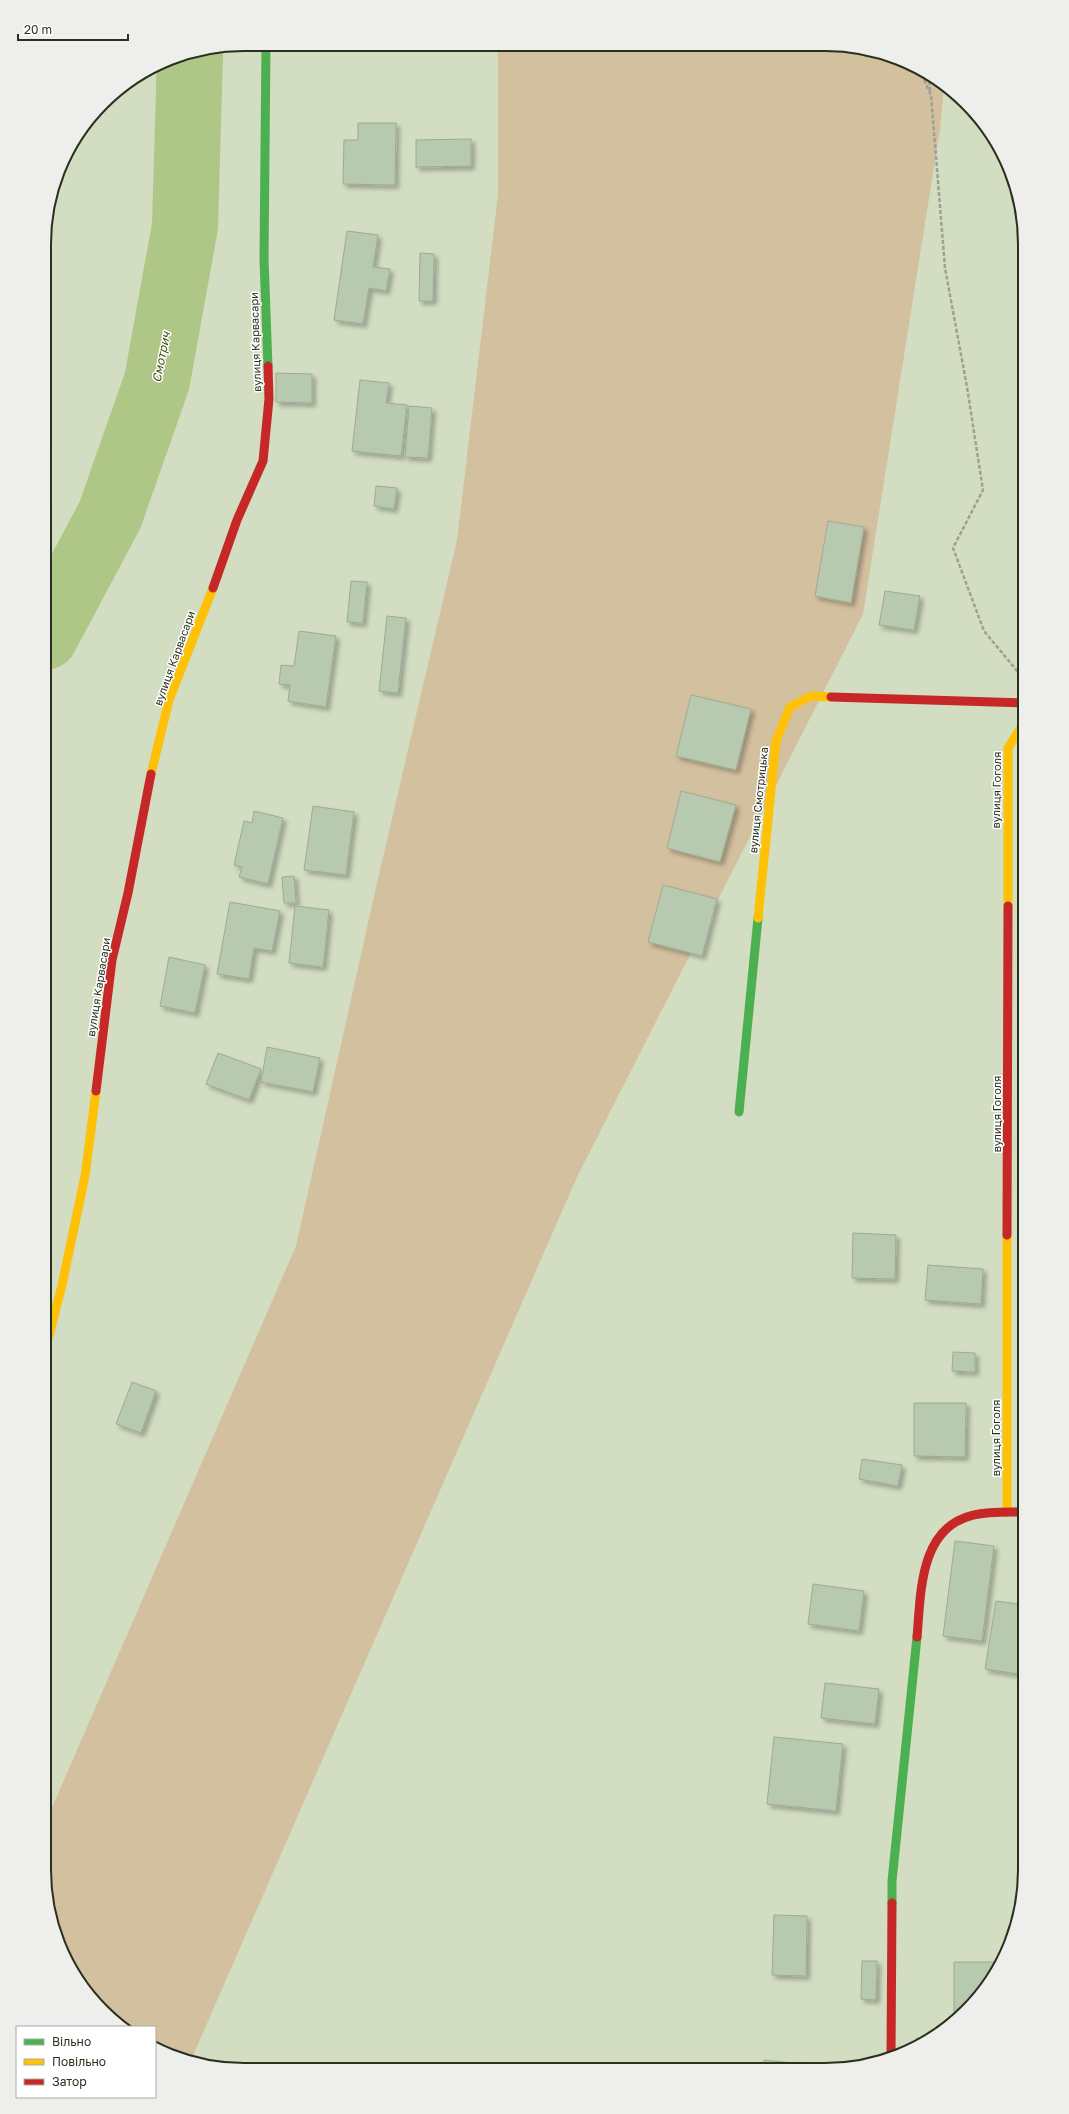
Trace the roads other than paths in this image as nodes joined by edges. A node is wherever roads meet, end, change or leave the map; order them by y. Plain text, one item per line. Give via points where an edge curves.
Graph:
1 (266, 51) edge
2 (1018, 703) edge
3 (1018, 732) edge
4 (738, 1112) dead end
5 (51, 1325) edge
6 (1007, 1512) junction
7 (1018, 1512) edge
8 (891, 2051) edge

1 - 5 street, вулиця Карвасари via 264,259 269,399 264,461 237,520 169,700 153,763 128,893 112,960 84,1176 62,1285
2 - 4 street, вулиця Смотрицька via 811,696 790,707 776,741
3 - 6 street, вулиця Гоголя via 1008,748
6 - 7 street
6 - 8 street via 968,1515 953,1523 930,1551 923,1572 892,1881

